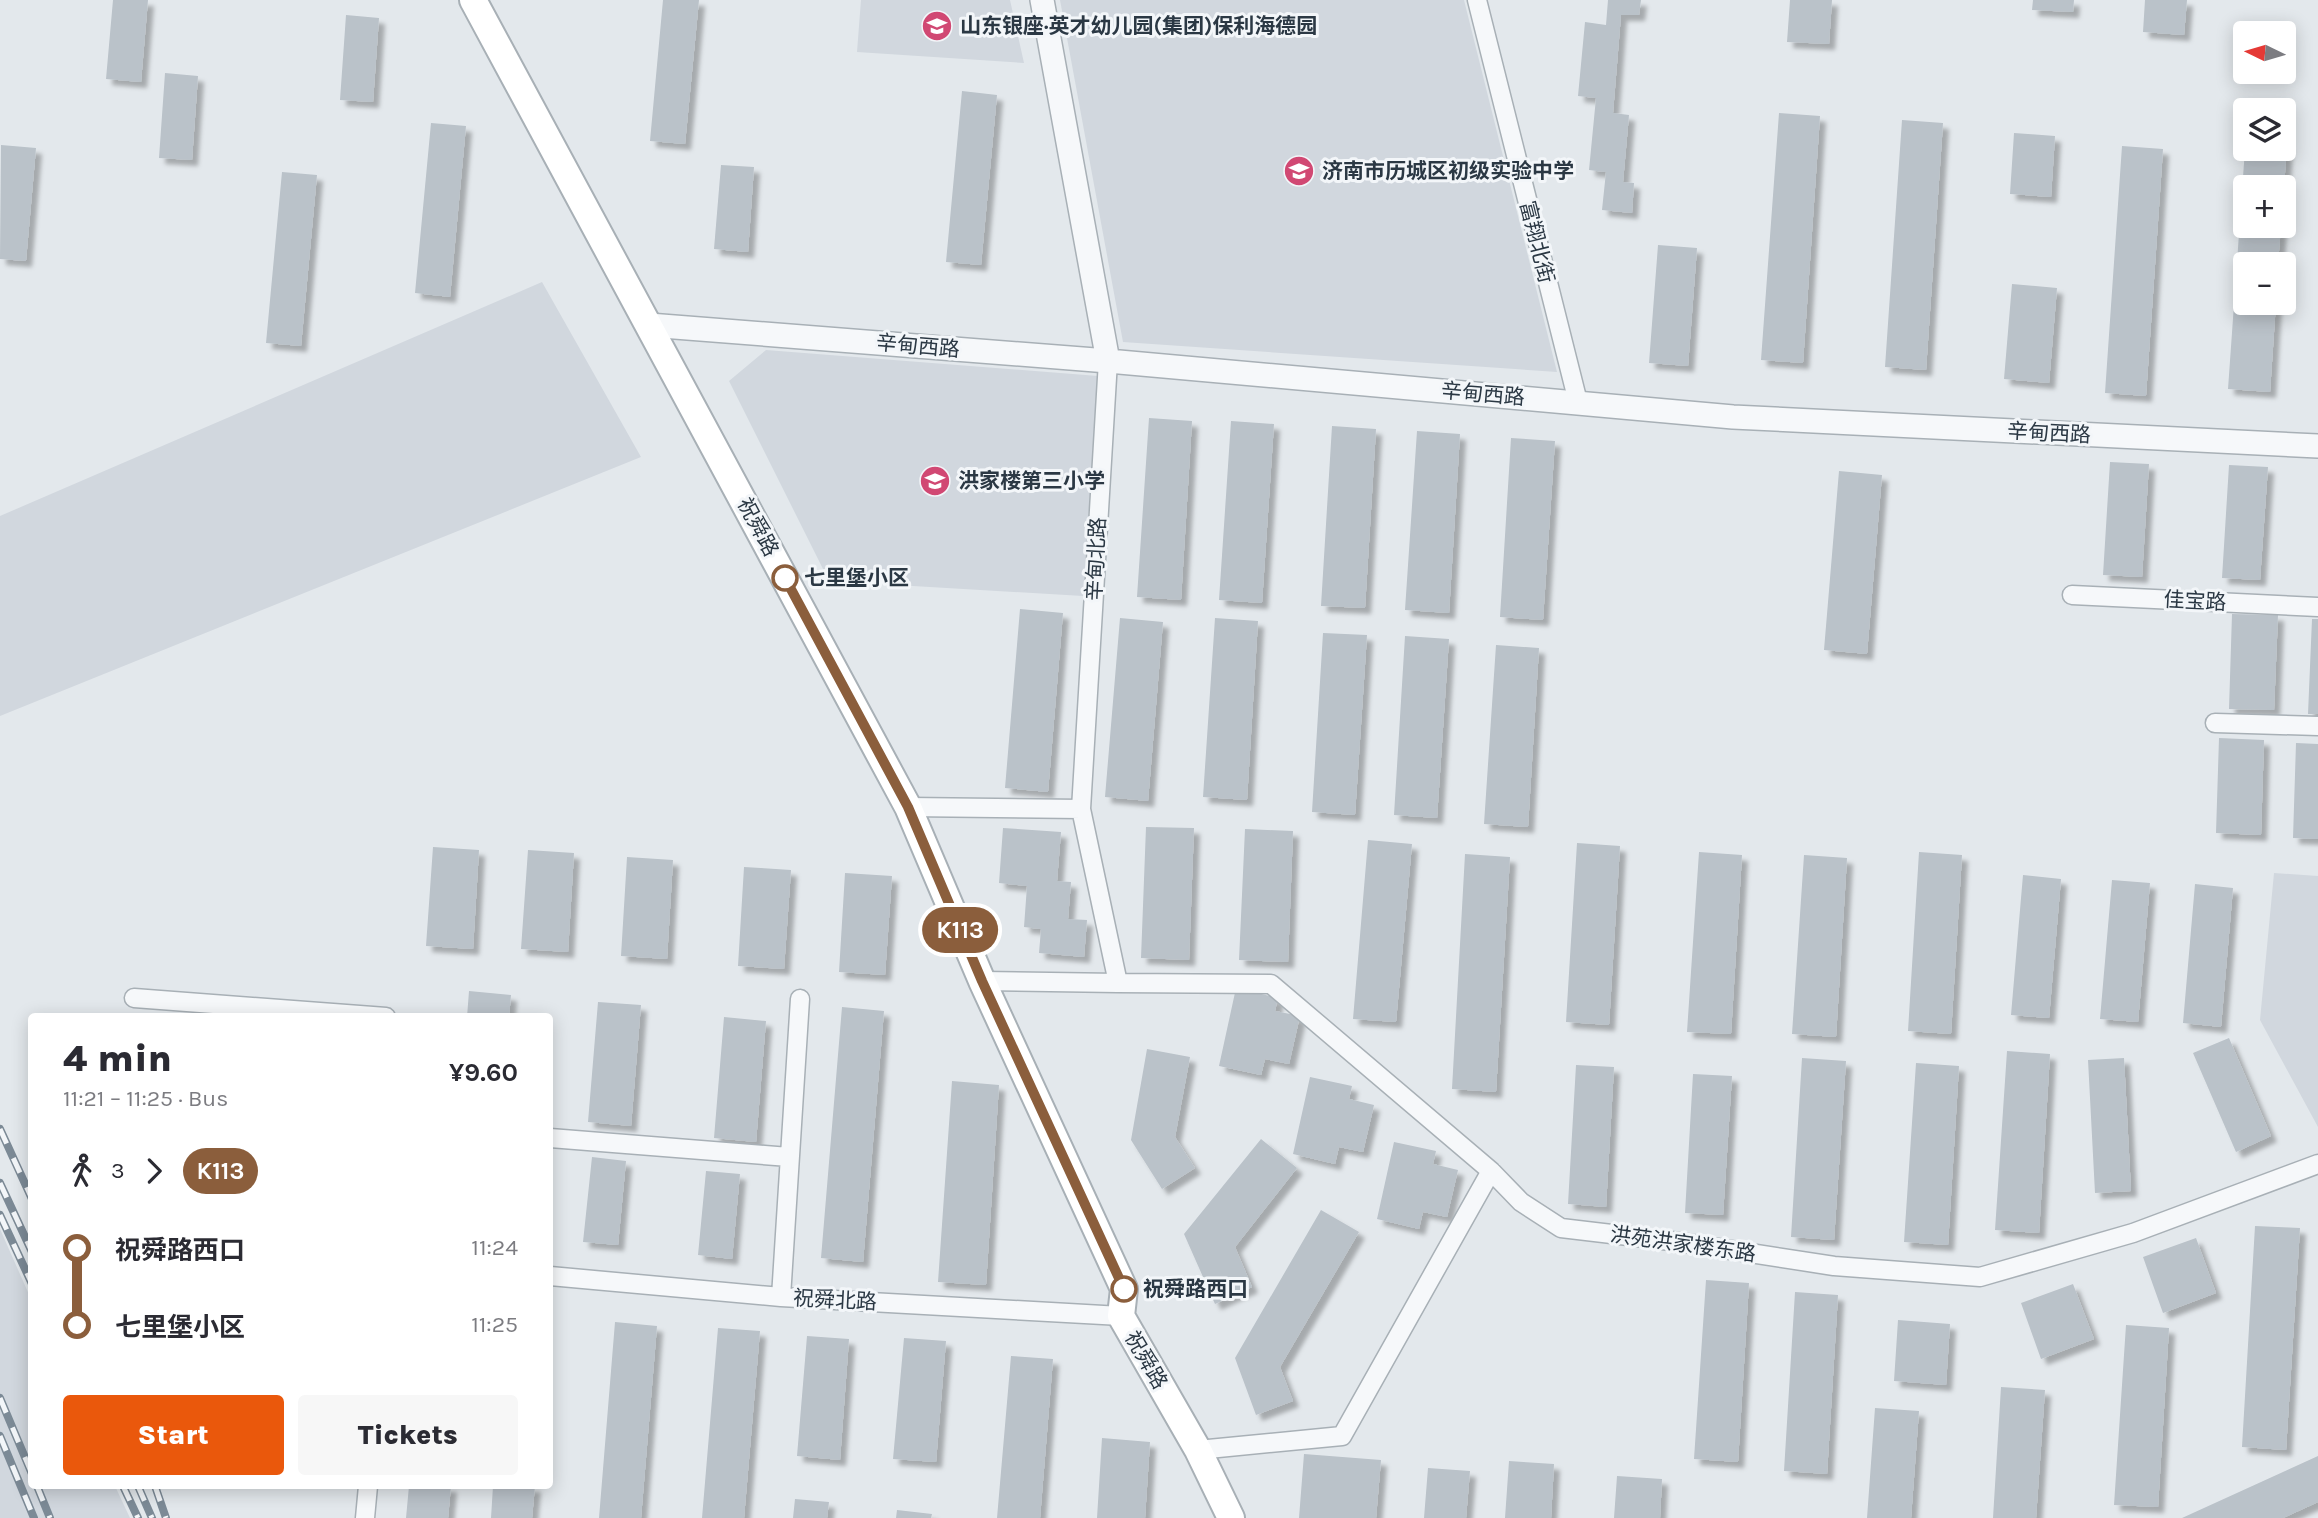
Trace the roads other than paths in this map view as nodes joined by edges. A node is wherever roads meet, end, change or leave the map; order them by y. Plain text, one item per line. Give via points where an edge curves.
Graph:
1 (472, 0) edge
2 (1042, 0) edge
3 (1477, 0) edge
4 (649, 325) junction
5 (1108, 362) junction
6 (1578, 402) junction
7 (2318, 446) edge
8 (2071, 595) dead end
9 (2318, 607) edge
10 (2215, 723) dead end
11 (2318, 726) edge
12 (908, 807) junction
13 (1081, 809) junction
14 (982, 981) junction
15 (1118, 983) junction
16 (134, 998) dead end
17 (800, 999) dead end
18 (333, 1013) edge
19 (553, 1138) edge
20 (789, 1157) junction
21 (2318, 1164) edge
22 (1491, 1171) junction
23 (553, 1276) edge
24 (781, 1297) junction
25 (1121, 1315) junction
26 (1198, 1450) junction
27 (368, 1489) edge
28 (365, 1518) edge
29 (1231, 1518) edge

1 - 4 main road, 祝舜路
2 - 5 street, 辛甸北路
3 - 6 street, 富翔北街
4 - 5 street, 辛甸西路
4 - 12 main road, 祝舜路
5 - 6 street, 辛甸西路
5 - 13 street, 辛甸北路
6 - 7 street, 辛甸西路 via 1733,417
8 - 9 street, 佳宝路
10 - 11 street
12 - 13 street
12 - 14 main road, 祝舜路
13 - 15 street, 辛甸北路
14 - 15 street
14 - 25 main road, 祝舜路 via 1124,1289
15 - 22 street, 洪苑洪家楼东路 via 1271,984
16 - 18 street
17 - 20 street
19 - 20 street
20 - 24 street
21 - 22 street, 洪苑洪家楼东路 via 2133,1233 1980,1277 1834,1266 1561,1228 1521,1202
22 - 26 street via 1342,1436
23 - 24 street, 祝舜北路
24 - 25 street, 祝舜北路
25 - 26 main road, 祝舜路
26 - 29 main road, 祝舜路
27 - 28 street

